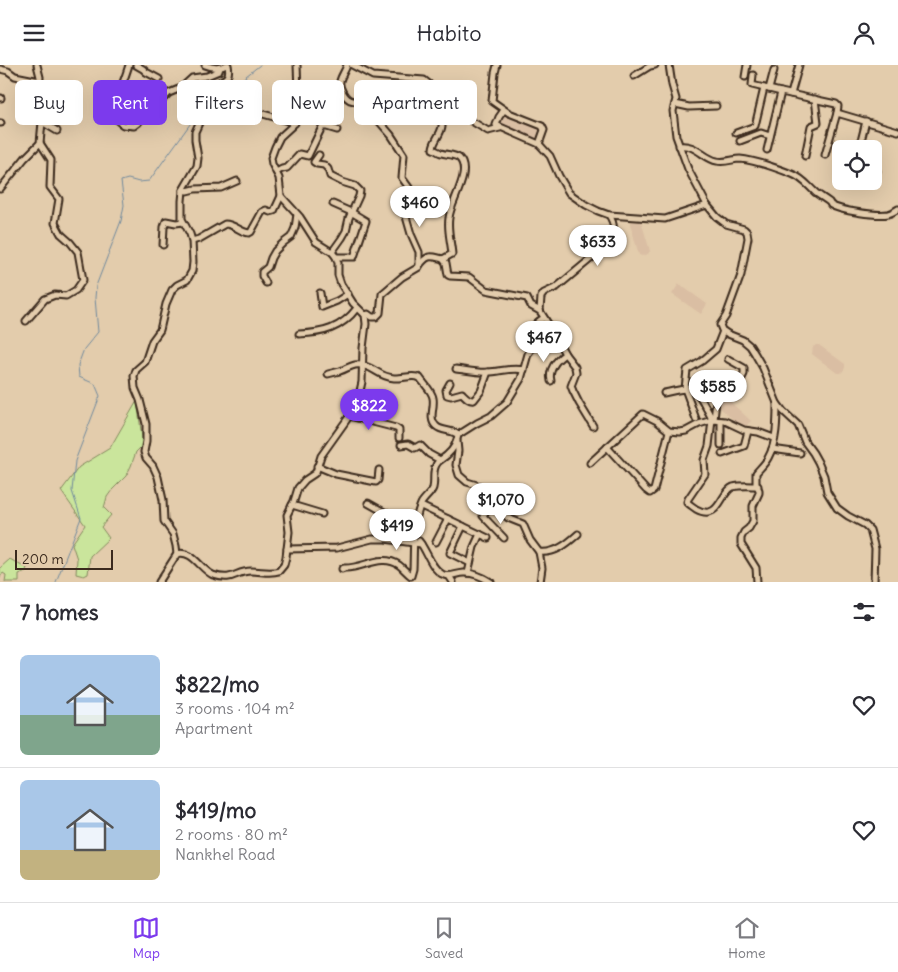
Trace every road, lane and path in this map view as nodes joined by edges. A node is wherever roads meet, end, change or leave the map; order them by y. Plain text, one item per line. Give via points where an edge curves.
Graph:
1 (37, 65) edge
2 (129, 65) edge
3 (136, 65) edge
4 (205, 65) edge
5 (228, 65) edge
6 (296, 65) edge
7 (347, 65) edge
8 (352, 65) edge
9 (497, 65) edge
10 (655, 65) edge
11 (669, 65) edge
12 (747, 65) edge
13 (799, 65) edge
14 (220, 68) junction
15 (0, 69) edge
16 (774, 70) dead end
17 (754, 75) dead end
18 (634, 76) dead end
19 (745, 77) dead end
20 (158, 79) dead end
21 (35, 80) edge
22 (40, 80) edge
23 (123, 80) edge
24 (297, 80) edge
25 (425, 80) edge
26 (766, 88) junction
27 (781, 92) junction
28 (791, 94) junction
29 (167, 96) edge
30 (815, 99) junction
31 (675, 104) junction
32 (716, 106) dead end
33 (504, 110) junction
34 (837, 113) junction
35 (263, 114) dead end
36 (272, 116) edge
37 (866, 121) junction
38 (477, 124) edge
39 (42, 125) edge
40 (47, 125) edge
41 (123, 125) edge
42 (135, 125) edge
43 (293, 125) edge
44 (442, 125) edge
45 (500, 128) junction
46 (338, 130) dead end
47 (57, 131) dead end
48 (898, 131) edge
49 (736, 133) dead end
50 (770, 136) junction
51 (861, 140) edge
52 (740, 141) dead end
53 (40, 143) junction
54 (539, 144) junction
55 (679, 146) junction
56 (767, 150) dead end
57 (320, 155) dead end
58 (825, 155) dead end
59 (805, 156) dead end
60 (276, 172) junction
61 (237, 181) dead end
62 (0, 189) edge
63 (183, 191) junction
64 (281, 196) junction
65 (332, 204) dead end
66 (706, 205) junction
67 (898, 209) edge
68 (351, 212) junction
69 (297, 214) junction
70 (609, 215) junction
71 (183, 222) junction
72 (192, 241) junction
73 (163, 245) dead end
74 (332, 251) junction
75 (336, 257) junction
76 (443, 259) junction
77 (419, 267) junction
78 (266, 283) dead end
79 (320, 293) dead end
80 (348, 294) junction
81 (357, 308) junction
82 (540, 311) junction
83 (364, 315) junction
84 (544, 317) junction
85 (26, 321) dead end
86 (723, 331) junction
87 (299, 335) dead end
88 (565, 354) junction
89 (728, 359) dead end
90 (363, 365) junction
91 (456, 369) dead end
92 (524, 370) junction
93 (488, 372) junction
94 (328, 374) dead end
95 (551, 381) dead end
96 (450, 383) dead end
97 (685, 389) junction
98 (664, 393) dead end
99 (777, 403) junction
100 (349, 417) junction
101 (696, 419) dead end
102 (713, 420) junction
103 (721, 421) junction
104 (593, 426) dead end
105 (669, 431) junction
106 (748, 431) junction
107 (399, 438) dead end
108 (457, 438) junction
109 (774, 438) junction
110 (401, 445) dead end
111 (722, 445) dead end
112 (607, 447) junction
113 (772, 449) junction
114 (800, 453) dead end
115 (722, 454) dead end
116 (440, 460) junction
117 (590, 463) dead end
118 (317, 466) junction
119 (379, 470) dead end
120 (758, 486) junction
121 (368, 503) dead end
122 (495, 504) junction
123 (292, 505) junction
124 (420, 506) junction
125 (322, 514) dead end
126 (448, 519) junction
127 (415, 524) junction
128 (463, 526) junction
129 (480, 534) junction
130 (578, 534) dead end
131 (414, 535) junction
132 (488, 538) dead end
133 (504, 539) dead end
134 (436, 542) dead end
135 (414, 543) junction
136 (421, 543) junction
137 (287, 549) junction
138 (539, 552) junction
139 (177, 554) junction
140 (470, 563) junction
141 (342, 569) dead end
142 (468, 573) junction
143 (411, 576) junction
144 (449, 576) junction
145 (160, 582) edge
146 (412, 582) edge
147 (453, 582) edge
148 (491, 582) edge
149 (540, 582) edge
150 (757, 582) edge
151 (874, 582) edge

1 - 22 street
2 - 23 street
3 - 20 street
4 - 14 street
5 - 14 street
5 - 63 street via 228,75 213,87 201,104 202,115 194,136 197,166
6 - 24 street
7 - 77 street via 339,81 343,93 347,99 365,105 404,155 402,178 410,189 405,213 419,252
8 - 25 street via 373,76
9 - 33 street via 492,101
10 - 18 street
11 - 31 street
12 - 19 street
13 - 28 street
14 - 29 street via 211,74 192,78
15 - 21 street
16 - 26 street
17 - 26 street via 752,85
26 - 27 street
26 - 49 street via 754,126
27 - 28 street
27 - 50 street
28 - 30 street
30 - 34 street via 836,104
30 - 59 street via 818,123 810,126
31 - 32 street
31 - 55 street via 672,116
33 - 45 street via 496,125
33 - 54 street via 542,126 544,130
34 - 37 street
34 - 58 street
35 - 36 street
37 - 48 street
37 - 51 street
38 - 45 street via 488,131
39 - 53 street
40 - 47 street
41 - 42 street
43 - 60 street via 280,137 272,154
44 - 76 street via 433,149 457,156 463,170 462,183 448,221 452,254
45 - 54 street
46 - 60 street via 322,127 308,156 300,154 287,168
50 - 52 street via 761,133
50 - 56 street
53 - 62 street
53 - 85 street via 51,160 50,187 59,199 55,223 78,252 83,280 66,296 55,295 45,299
54 - 70 street via 550,156 569,193
55 - 66 street
55 - 67 street via 694,149 719,162 740,159 795,175 831,205 848,211 884,214
57 - 68 street via 314,162 324,165 330,176 360,191
60 - 64 street
61 - 63 street via 221,188
63 - 71 street
64 - 69 street
64 - 72 street via 274,211 262,212 251,232 245,233 225,224
65 - 68 street
66 - 70 street via 665,219
66 - 86 street via 726,224 744,229 748,238 741,275 720,325
68 - 74 street via 346,231
68 - 75 street via 365,219 366,223 354,257
69 - 74 street via 316,242
69 - 78 street via 291,237 275,251 270,265 262,272
70 - 82 street via 614,232 606,246 557,287 544,293
71 - 72 street
71 - 73 street via 166,221
72 - 139 street via 192,271 187,280 172,290 160,330 152,341 145,362 134,376 146,424 144,452 158,477 164,521 173,534
74 - 75 street
75 - 80 street via 340,280
76 - 77 street via 427,257
76 - 82 street via 450,277 468,277 486,290 527,298 531,306
77 - 83 street via 382,294 380,313 376,317
79 - 80 street via 322,307
80 - 81 street
81 - 83 street
81 - 87 street via 339,326
82 - 84 street
83 - 90 street
84 - 88 street
84 - 92 street via 535,323 532,334 535,344 528,354
86 - 97 street via 716,349 687,370
86 - 99 street via 743,340 756,353
88 - 95 street via 553,367
88 - 104 street via 576,372 571,386
89 - 102 street via 744,368 744,374 718,397
90 - 94 street via 351,365
90 - 100 street via 360,394
90 - 108 street via 392,378 420,378 433,396 434,425 456,433
91 - 93 street
92 - 93 street via 514,368
92 - 108 street via 507,402
93 - 96 street via 474,400 462,393 447,395
97 - 98 street
97 - 101 street
97 - 102 street via 699,393
99 - 109 street
99 - 151 street via 798,425 837,508 870,530 875,549
100 - 107 street via 396,428
100 - 118 street
102 - 103 street
102 - 105 street via 686,431
102 - 120 street via 704,460 705,474 688,504 703,512 712,510 733,487
103 - 106 street
103 - 111 street
105 - 112 street via 643,414
105 - 112 street via 654,490 650,493
106 - 109 street
106 - 115 street via 744,446
108 - 116 street via 448,455
108 - 122 street via 459,475 467,483 480,486
109 - 113 street
110 - 116 street via 408,443 415,448 420,445
112 - 117 street
113 - 114 street
113 - 120 street via 768,460 756,473
116 - 124 street via 434,468 433,489
118 - 119 street via 336,474 376,482
118 - 123 street via 314,474 298,488
120 - 150 street via 753,521 741,538 741,544 756,568
121 - 127 street
122 - 133 street via 483,516
122 - 138 street via 508,518 523,525
123 - 125 street
123 - 137 street via 287,515
124 - 126 street
124 - 127 street
126 - 128 street
126 - 134 street
127 - 131 street
128 - 129 street
128 - 140 street via 450,553
129 - 132 street
129 - 140 street
130 - 138 street via 555,550
131 - 135 street
131 - 136 street
135 - 136 street
135 - 137 street via 372,539 338,548
135 - 143 street
136 - 144 street via 435,568
137 - 139 street via 285,562 279,571 249,571 228,579 209,573 186,554
138 - 149 street
139 - 145 street
140 - 142 street
141 - 143 street via 389,561
142 - 144 street
142 - 148 street
143 - 146 street
144 - 147 street

